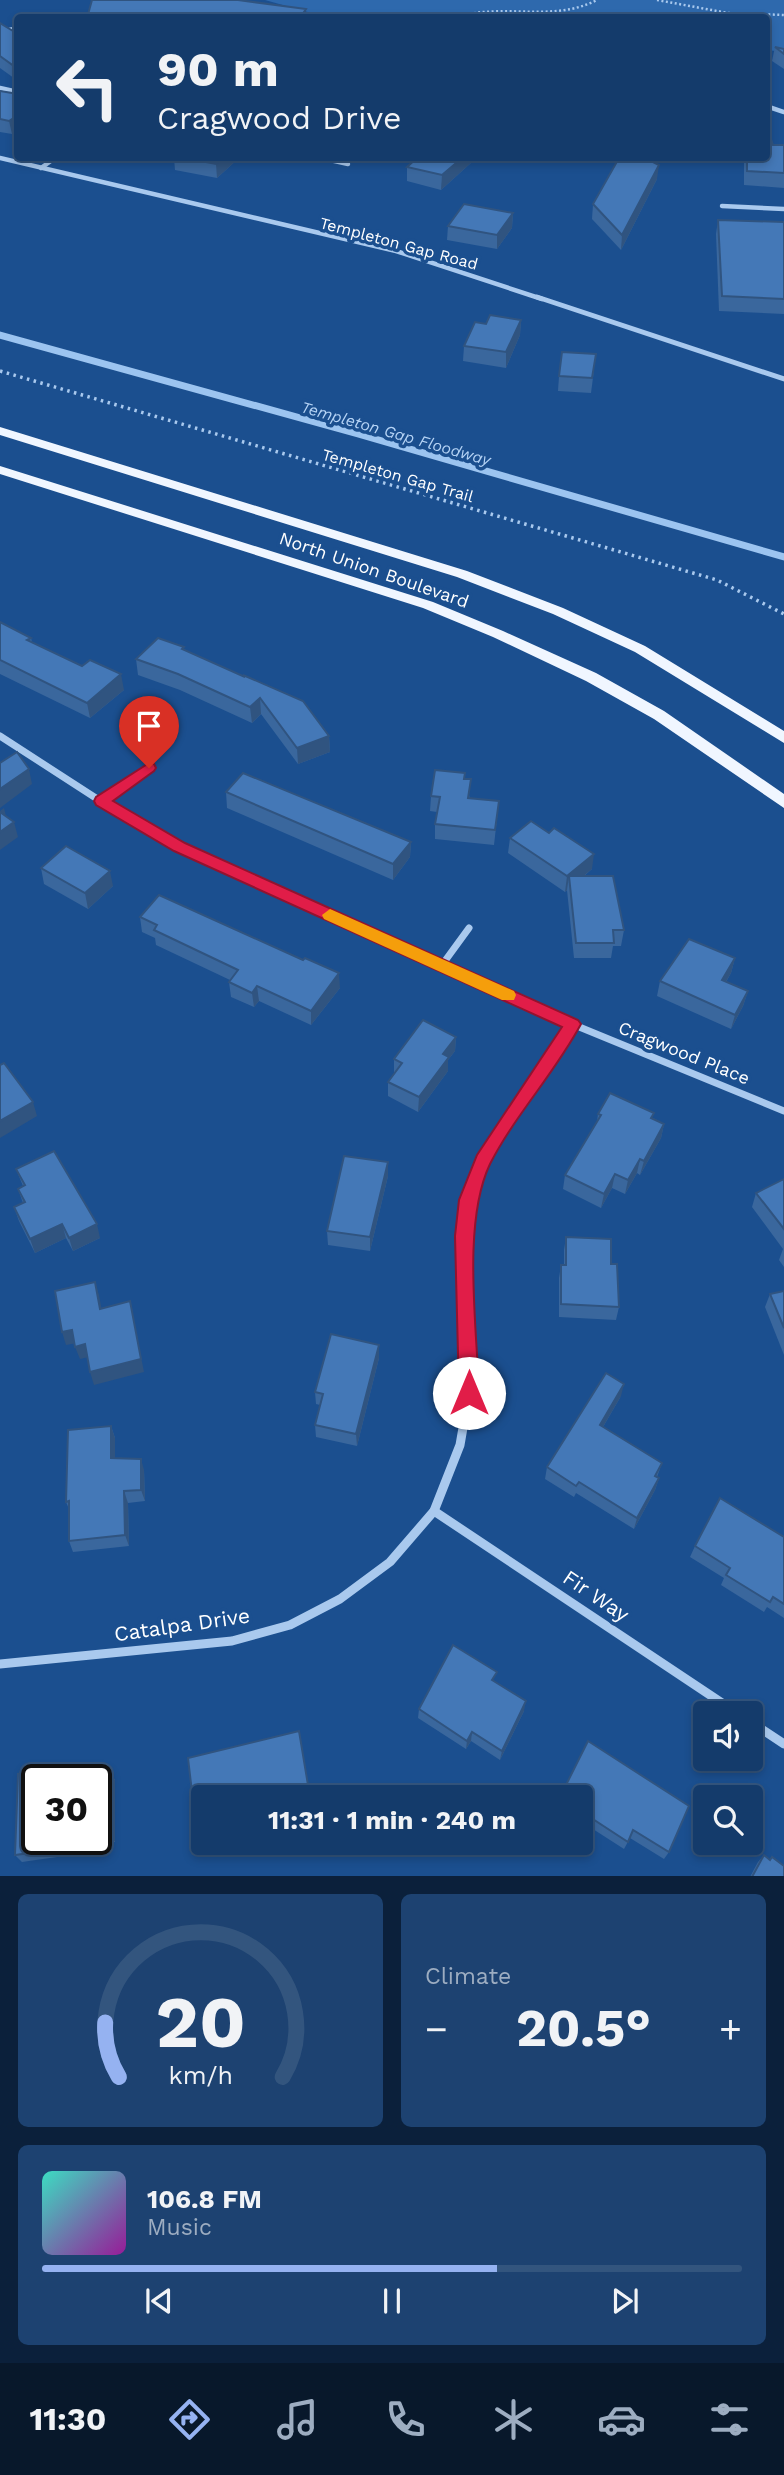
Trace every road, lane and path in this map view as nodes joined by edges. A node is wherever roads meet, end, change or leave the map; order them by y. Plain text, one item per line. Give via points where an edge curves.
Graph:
1 (597, 0) edge
2 (657, 0) edge
3 (476, 14) edge
4 (756, 14) edge
5 (0, 158) edge
6 (51, 161) edge
7 (334, 161) edge
8 (348, 164) dead end
9 (41, 168) junction
10 (722, 206) dead end
11 (784, 209) edge
12 (0, 371) edge
13 (784, 379) edge
14 (0, 431) edge
15 (0, 470) edge
16 (784, 614) edge
17 (0, 736) edge
18 (784, 738) edge
19 (149, 768) dead end
20 (102, 801) junction
21 (784, 802) edge
22 (469, 928) dead end
23 (442, 965) junction
24 (572, 1024) junction
25 (784, 1111) edge
26 (434, 1511) junction
27 (0, 1664) edge
28 (719, 1701) edge
29 (763, 1730) edge
30 (784, 1744) edge

1 - 3 path via 559,13 494,9
2 - 4 path
5 - 9 street, Templeton Gap Road
6 - 9 street
7 - 8 street
9 - 13 street, Templeton Gap Road via 396,251
10 - 11 street
12 - 16 path, Templeton Gap Trail via 717,580
14 - 18 main road, North Union Boulevard via 448,569 546,606 640,649
15 - 21 main road, North Union Boulevard via 428,605 486,629 591,677 659,715
17 - 20 street, Cragwood Place
19 - 20 street
20 - 23 street, Cragwood Place via 179,847
22 - 23 street
23 - 24 street, Cragwood Place
24 - 25 street, Cragwood Place
24 - 26 street, Catalpa Drive via 483,1161 468,1200 464,1236 469,1393 460,1445
26 - 27 street, Catalpa Drive via 390,1562 340,1599 290,1625 232,1641
26 - 28 street, Fir Way
29 - 30 street

